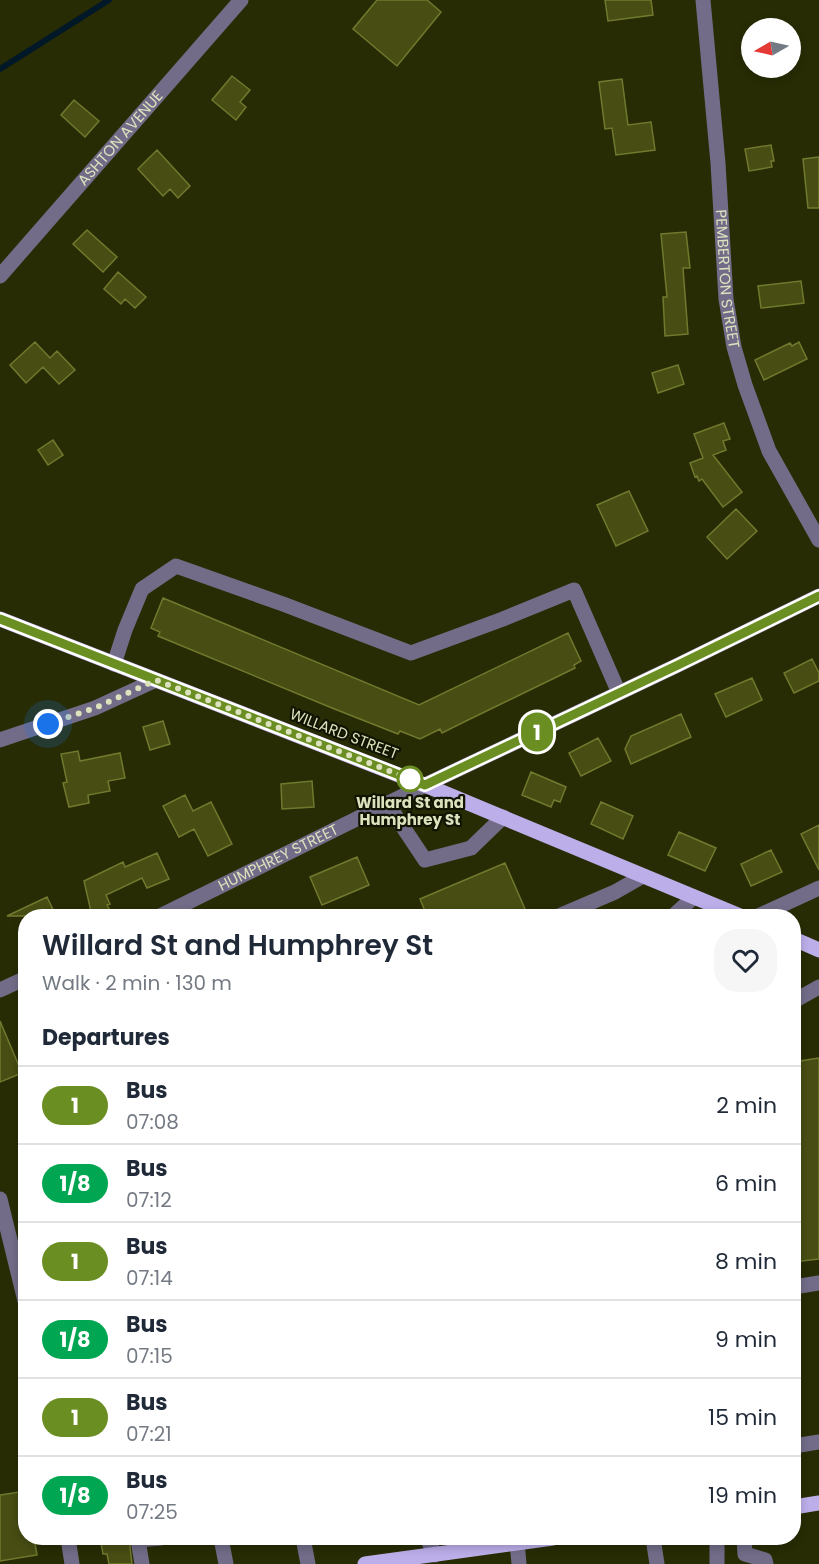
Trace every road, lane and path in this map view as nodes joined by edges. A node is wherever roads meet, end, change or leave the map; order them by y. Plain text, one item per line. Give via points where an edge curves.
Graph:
1 (241, 0) edge
2 (704, 0) edge
3 (0, 276) edge
4 (819, 540) edge
5 (819, 596) edge
6 (0, 619) edge
7 (114, 664) junction
8 (156, 680) junction
9 (620, 693) junction
10 (0, 740) edge
11 (425, 785) junction
12 (387, 803) junction
13 (503, 817) junction
14 (643, 876) junction
15 (819, 888) edge
16 (694, 897) junction
17 (174, 909) edge
18 (575, 909) edge
19 (681, 909) edge
20 (723, 909) edge
21 (773, 909) edge
22 (801, 942) edge
23 (819, 950) edge
24 (18, 982) edge
25 (819, 987) edge
26 (0, 990) edge
27 (801, 997) edge
28 (0, 1199) edge
29 (18, 1272) edge
30 (819, 1283) edge
31 (801, 1286) edge
32 (819, 1442) edge
33 (801, 1445) edge
34 (819, 1503) edge
35 (801, 1506) edge
36 (69, 1545) edge
37 (139, 1545) edge
38 (222, 1545) edge
39 (304, 1545) edge
40 (430, 1545) edge
41 (494, 1545) edge
42 (517, 1545) edge
43 (654, 1545) edge
44 (717, 1545) edge
45 (744, 1545) edge
46 (435, 1555) junction
47 (384, 1563) edge
48 (72, 1564) edge
49 (142, 1564) edge
50 (226, 1564) edge
51 (308, 1564) edge
52 (365, 1564) edge
53 (519, 1564) edge
54 (657, 1564) edge
55 (717, 1564) edge
56 (766, 1564) edge

1 - 3 street, ASHTON AVENUE
2 - 4 street, PEMBERTON STREET via 726,299 734,347 769,451
5 - 9 street, HUMPHREY STREET
6 - 7 main road, WILLARD STREET
7 - 8 main road, WILLARD STREET
7 - 9 street via 142,589 176,566 411,653 574,590
8 - 10 street via 95,708
8 - 11 main road, WILLARD STREET
9 - 11 street, HUMPHREY STREET
11 - 12 street, HUMPHREY STREET
11 - 13 main road, WILLARD STREET
12 - 13 street via 425,860 471,848
12 - 17 street, HUMPHREY STREET
13 - 14 main road, WILLARD STREET
14 - 16 main road, WILLARD STREET
14 - 18 street
15 - 21 street
16 - 19 street
16 - 20 main road, WILLARD STREET
22 - 23 main road
24 - 26 street
25 - 27 street
28 - 29 street
30 - 31 street
32 - 33 street
34 - 35 main road
36 - 48 street
37 - 49 street
38 - 50 street
39 - 51 street
40 - 46 street
41 - 46 main road
42 - 53 street
43 - 54 street
44 - 55 street
45 - 56 street via 745,1554 765,1560
46 - 47 main road
47 - 52 main road

